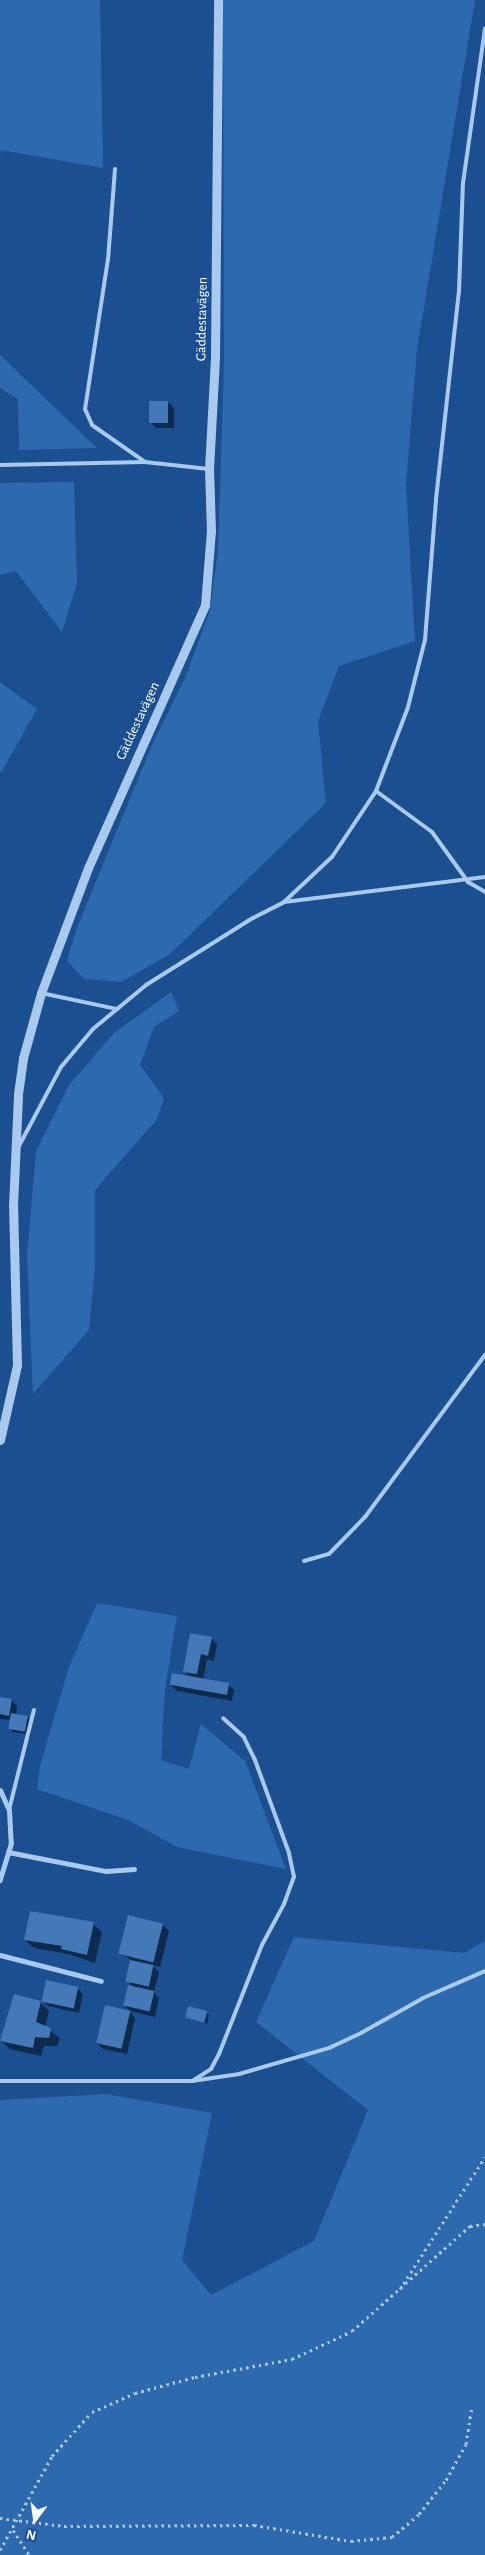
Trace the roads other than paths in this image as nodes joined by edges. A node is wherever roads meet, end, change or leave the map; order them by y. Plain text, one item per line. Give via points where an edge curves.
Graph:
1 (218, 0) edge
2 (485, 30) edge
3 (115, 169) dead end
4 (145, 462) junction
5 (0, 465) edge
6 (209, 469) junction
7 (376, 791) junction
8 (485, 878) edge
9 (468, 882) junction
10 (485, 892) edge
11 (284, 902) junction
12 (41, 993) junction
13 (117, 1008) junction
14 (15, 1158) junction
15 (485, 1356) edge
16 (0, 1440) edge
17 (304, 1561) dead end
18 (34, 1710) dead end
19 (223, 1718) dead end
20 (0, 1790) edge
21 (8, 1810) junction
22 (8, 1852) junction
23 (134, 1869) dead end
24 (0, 1880) edge
25 (0, 1955) edge
26 (485, 1971) edge
27 (101, 1981) dead end
28 (0, 2081) edge
29 (192, 2081) junction

1 - 6 street, Gäddestavägen via 217,263
2 - 7 lane via 463,183 459,291 436,499 425,640 408,707
3 - 4 lane via 108,259 84,409 92,425
4 - 5 lane
4 - 6 lane
6 - 12 street, Gäddestavägen via 211,531 205,605 105,825
7 - 9 lane via 432,832
7 - 11 lane via 332,857
8 - 9 lane
9 - 10 lane
9 - 11 lane
11 - 13 lane via 146,985
12 - 13 lane
12 - 14 street, Gäddestavägen via 23,1058
13 - 14 lane via 93,1029 61,1067 26,1128
14 - 16 street, Gäddestavägen via 12,1206 16,1365 10,1407
15 - 17 lane via 365,1517 329,1554
18 - 21 lane
19 - 29 lane via 244,1737 255,1760 289,1853 294,1877 262,1945 219,2054 211,2069
20 - 21 street
21 - 22 street via 11,1843
22 - 23 street via 106,1871
22 - 24 street
25 - 27 street
26 - 29 lane via 448,1986 361,2034 320,2051 239,2074
28 - 29 lane

